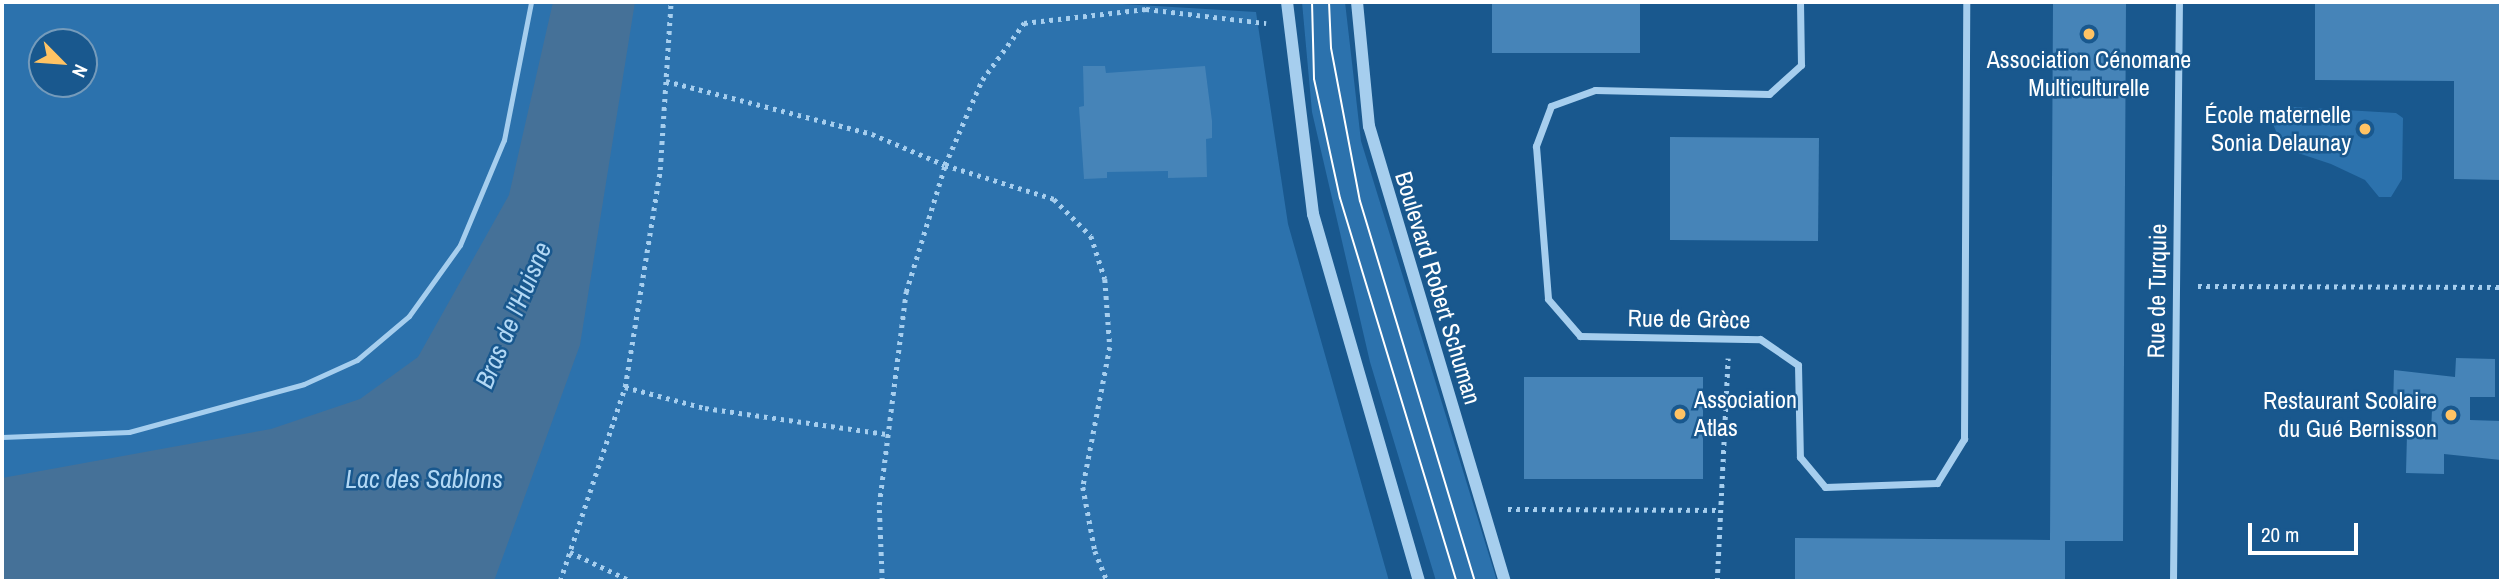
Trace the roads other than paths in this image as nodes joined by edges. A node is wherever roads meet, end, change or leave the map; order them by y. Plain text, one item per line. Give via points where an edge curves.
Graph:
1 (531, 2) edge
2 (1287, 2) edge
3 (1357, 2) edge
4 (1800, 2) edge
5 (1966, 2) edge
6 (2179, 2) edge
7 (2, 437) edge
8 (1419, 581) edge
9 (1506, 581) edge
10 (2173, 581) edge

1 - 7 lane via 504,140 460,245 409,316 357,360 304,384 129,432
2 - 8 street via 1313,214
3 - 9 street, Boulevard Robert Schuman via 1369,126
4 - 5 street, Rue de Grèce via 1801,65 1769,94 1595,90 1551,106 1536,146 1548,299 1580,336 1760,339 1798,365 1800,457 1825,487 1937,483 1964,439
6 - 10 street, Rue de Turquie

